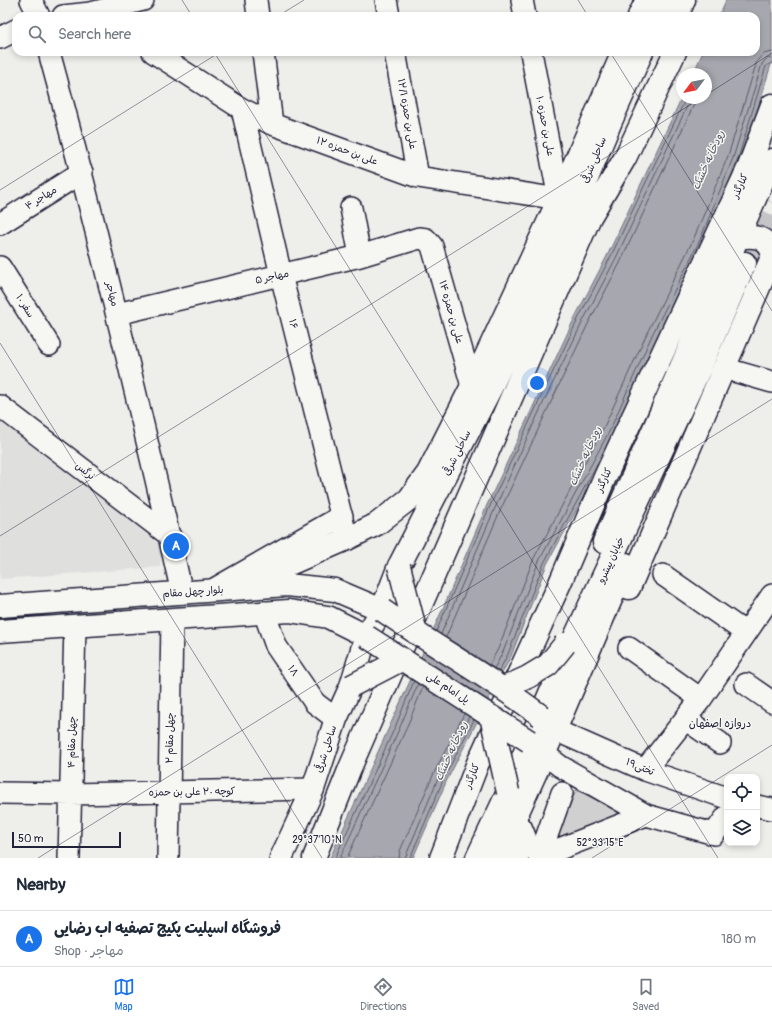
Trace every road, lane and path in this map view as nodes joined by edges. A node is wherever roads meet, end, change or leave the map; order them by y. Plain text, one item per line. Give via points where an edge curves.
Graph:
1 (31, 0) edge
2 (143, 0) edge
3 (256, 0) edge
4 (386, 0) edge
5 (522, 0) edge
6 (647, 0) edge
7 (667, 0) edge
8 (684, 0) edge
9 (698, 0) edge
10 (37, 12) edge
11 (101, 12) edge
12 (258, 12) edge
13 (388, 12) edge
14 (524, 12) edge
15 (641, 12) edge
16 (661, 12) edge
17 (679, 12) edge
18 (693, 12) edge
19 (12, 32) edge
20 (0, 38) edge
21 (50, 56) edge
22 (159, 56) edge
23 (264, 56) edge
24 (396, 56) edge
25 (533, 56) edge
26 (621, 56) edge
27 (640, 56) edge
28 (657, 56) edge
29 (673, 56) edge
30 (772, 105) edge
31 (242, 109) junction
32 (272, 124) junction
33 (772, 160) edge
34 (82, 172) junction
35 (418, 176) junction
36 (559, 199) junction
37 (350, 208) dead end
38 (748, 216) junction
39 (590, 217) junction
40 (0, 224) edge
41 (772, 231) edge
42 (738, 238) junction
43 (426, 239) joint
44 (360, 256) junction
45 (762, 259) edge
46 (0, 267) edge
47 (281, 276) junction
48 (117, 314) junction
49 (49, 345) dead end
50 (723, 368) junction
51 (772, 382) edge
52 (472, 386) junction
53 (0, 406) edge
54 (342, 516) junction
55 (170, 536) junction
56 (347, 539) junction
57 (399, 566) junction
58 (663, 575) dead end
59 (232, 589) junction
60 (210, 590) junction
61 (182, 592) junction
62 (772, 595) edge
63 (0, 606) edge
64 (382, 610) junction
65 (264, 612) junction
66 (172, 619) junction
67 (75, 626) junction
68 (0, 631) edge
69 (416, 633) junction
70 (746, 633) junction
71 (366, 636) junction
72 (565, 644) junction
73 (629, 648) dead end
74 (403, 659) junction
75 (571, 670) junction
76 (746, 684) dead end
77 (352, 686) junction
78 (504, 688) junction
79 (701, 699) junction
80 (772, 702) edge
81 (491, 716) junction
82 (336, 719) junction
83 (685, 719) junction
84 (548, 723) junction
85 (720, 743) dead end
86 (536, 748) junction
87 (645, 770) junction
88 (313, 789) junction
89 (170, 792) junction
90 (508, 792) junction
91 (0, 793) edge
92 (562, 793) dead end
93 (71, 794) junction
94 (724, 797) edge
95 (760, 807) edge
96 (772, 809) edge
97 (646, 815) junction
98 (724, 820) edge
99 (514, 822) junction
100 (69, 858) edge
101 (168, 858) edge
102 (281, 858) edge
103 (314, 858) edge
104 (441, 858) edge
105 (477, 858) edge
106 (497, 858) edge
107 (517, 858) edge
108 (539, 858) edge

1 - 10 street
2 - 11 street
3 - 12 street
4 - 13 street
5 - 14 street
6 - 15 main road
7 - 16 main road
8 - 17 main road
9 - 18 main road
19 - 20 street
21 - 34 street, مهاجر
22 - 31 street, ۱۲ علی بن حمزه
23 - 32 street
24 - 35 street, ۱۲/۱ علی بن حمزه
25 - 36 street, ۱۰ علی بن حمزه
26 - 36 main road, ساحلی شرقی
27 - 57 main road, ساحلی شرقی via 491,388
28 - 39 main road via 602,169
29 - 39 main road via 625,158
30 - 104 main road, کنارگذر via 748,170 605,478 477,764
31 - 32 street, ۱۲ علی بن حمزه
31 - 47 street, ۱۶
32 - 35 street, ۱۲ علی بن حمزه
33 - 38 main road
34 - 40 street, ۴ مهاجر
34 - 48 street, مهاجر
35 - 36 street, ۱۲ علی بن حمزه
36 - 52 main road, ساحلی شرقی
37 - 44 street
38 - 41 main road via 757,226
38 - 42 main road
39 - 103 main road via 350,768
42 - 45 main road via 760,238 769,246
42 - 72 main road via 568,622
43 - 44 street, ۵ مهاجر via 419,238
43 - 52 street, ۱۴ علی بن حمزه via 432,246
44 - 47 street, ۵ مهاجر
45 - 50 main road
45 - 75 main road, خیابان پیشرو via 693,383
46 - 49 street, ۱۰ سفر
47 - 48 street, ۵ مهاجر
47 - 54 street, ۱۶
48 - 55 street, مهاجر
50 - 51 street
50 - 75 main road via 606,642
52 - 56 main road, ساحلی شرقی via 428,473 409,499 377,524
53 - 55 street, نرگس
54 - 56 street, ۱۶
54 - 60 street
55 - 61 street, مهاجر
56 - 59 main road, ساحلی شرقی
57 - 64 main road, ساحلی شرقی
57 - 69 main road, bridge
58 - 70 street
59 - 60 main road, بلوار چهل مقام
59 - 64 main road, بلوار چهل مقام via 287,585 335,590
60 - 61 main road, بلوار چهل مقام
61 - 63 main road, بلوار چهل مقام
62 - 70 street
64 - 69 main road, bridge
64 - 71 main road, ساحلی شرقی
65 - 66 main road
65 - 71 main road via 289,611 328,617
65 - 82 street, ۱۸ via 276,646 315,703
66 - 67 main road
66 - 89 street, چهل مقام ۲
67 - 68 main road
67 - 93 street, چهل مقام ۴
69 - 78 main road, bridge
70 - 79 street
71 - 74 main road, پل امام علی, bridge
71 - 77 main road, ساحلی شرقی
72 - 75 main road
72 - 78 main road, bridge via 548,665
73 - 79 street
74 - 77 main road, bridge
74 - 81 main road, پل امام علی, bridge
75 - 84 main road, خیابان پیشرو
76 - 80 street
77 - 82 main road, ساحلی شرقی
78 - 84 main road, bridge
79 - 83 street
81 - 86 main road, پل امام علی, bridge
81 - 90 main road, bridge
82 - 88 main road, ساحلی شرقی
83 - 85 street
83 - 87 street
84 - 86 main road, خیابان پیشرو
84 - 87 street, تختی۱۹
86 - 90 main road, خیابان پیشرو
86 - 97 street via 560,766
86 - 99 main road, خیابان پیشرو
87 - 94 street, تختی۱۹
88 - 89 street, کوچه ۲۰ علی بن حمزه
88 - 102 main road, ساحلی شرقی
89 - 93 street, کوچه ۲۰ علی بن حمزه
89 - 101 street, چهل مقام ۲
90 - 105 main road, خیابان پیشرو
91 - 93 street, کوچه ۲۰ علی بن حمزه
92 - 108 street
93 - 100 street, چهل مقام ۴
95 - 96 street
97 - 98 street via 714,834
97 - 108 street
99 - 106 main road, خیابان پیشرو
99 - 107 main road via 521,828 525,838

